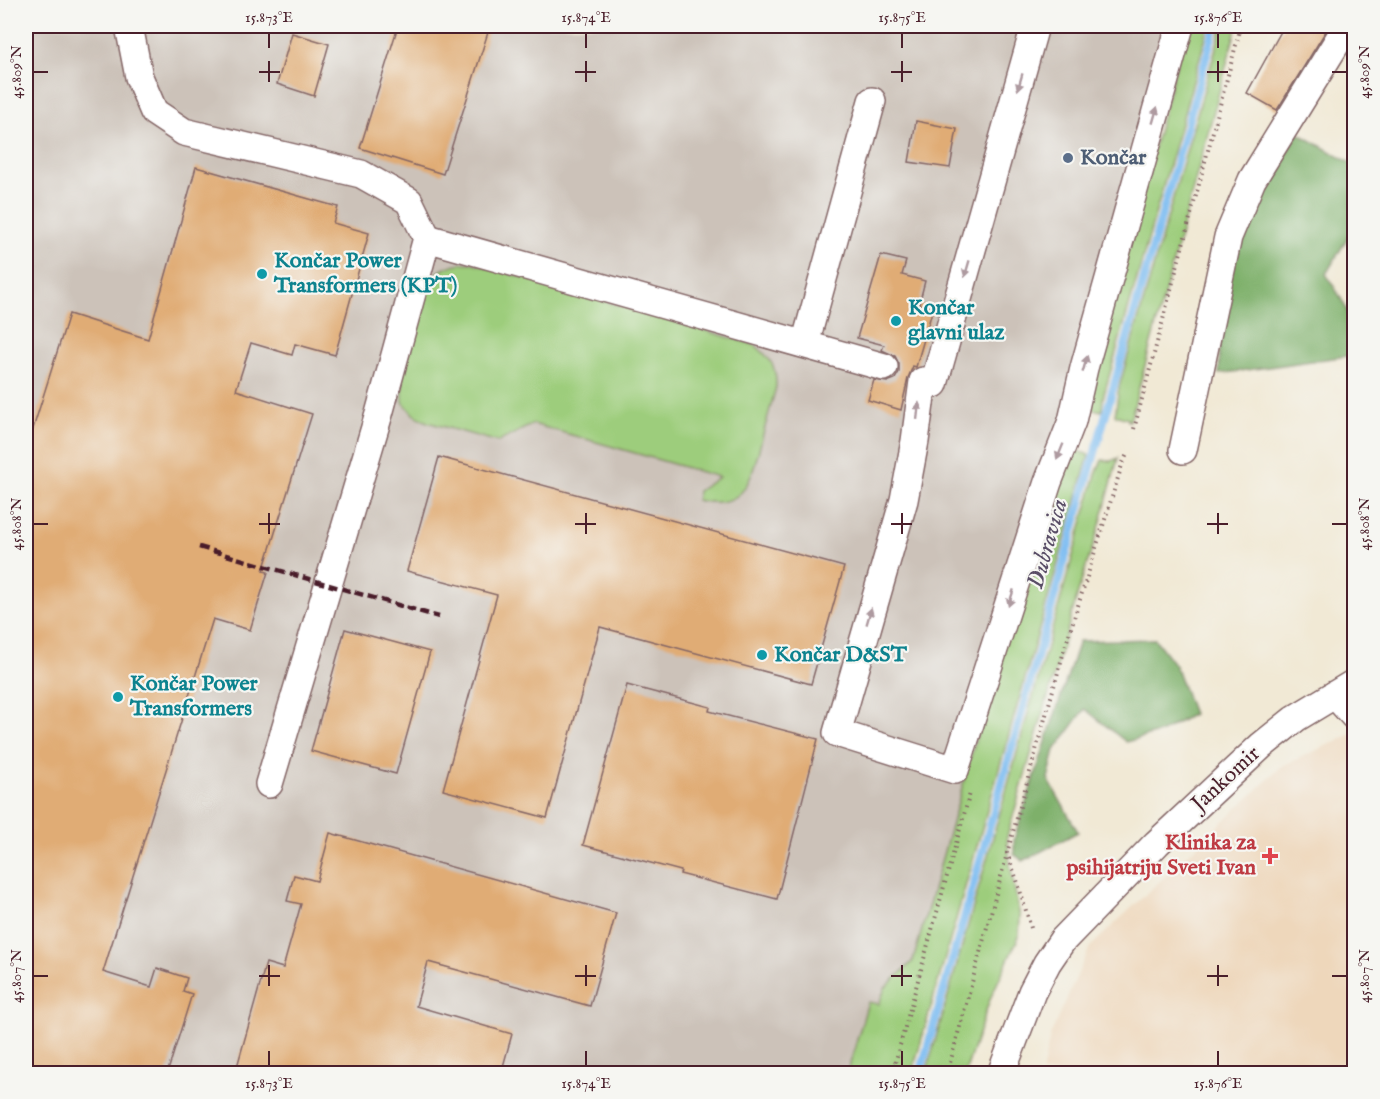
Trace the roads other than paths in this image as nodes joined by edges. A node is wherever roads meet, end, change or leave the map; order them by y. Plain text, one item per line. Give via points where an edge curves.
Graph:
1 (129, 26) edge
2 (1035, 26) edge
3 (1180, 26) edge
4 (1347, 26) edge
5 (872, 101) dead end
6 (427, 238) junction
7 (805, 344) junction
8 (884, 367) dead end
9 (1183, 450) dead end
10 (1345, 689) edge
11 (1354, 716) edge
12 (269, 784) dead end
13 (1001, 1074) edge

1 - 6 street via 139,77 154,112 184,132 361,174 409,201
2 - 3 street via 929,383 904,500 837,733 955,770 1048,482 1072,421 1078,386
4 - 9 street via 1252,180 1228,237
5 - 7 street
6 - 7 street
6 - 12 street
7 - 8 street
10 - 11 street
10 - 13 street, Jankomir via 1296,718 1233,771 1062,941 1032,993

